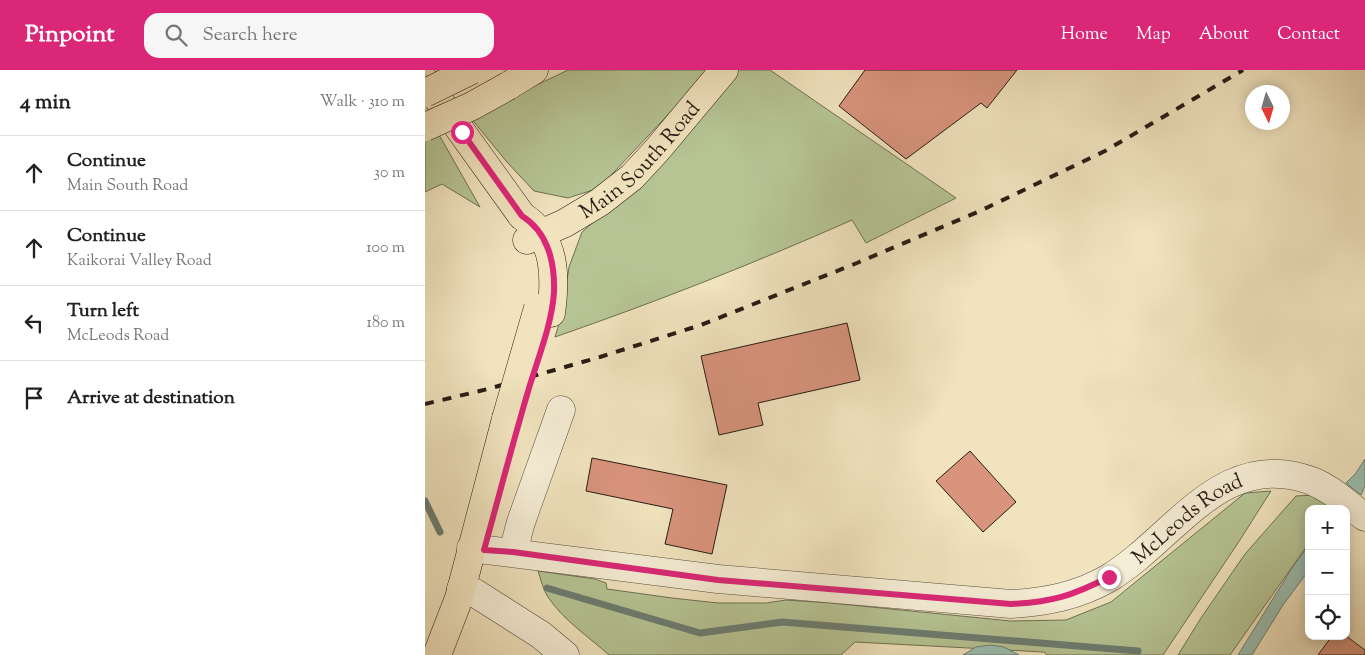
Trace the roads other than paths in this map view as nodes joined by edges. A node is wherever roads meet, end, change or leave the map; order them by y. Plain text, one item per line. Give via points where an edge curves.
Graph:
1 (472, 70) edge
2 (534, 70) edge
3 (724, 70) edge
4 (425, 81) edge
5 (425, 93) edge
6 (425, 128) edge
7 (530, 230) junction
8 (561, 410) dead end
9 (1363, 515) edge
10 (477, 549) junction
11 (513, 552) junction
12 (468, 591) junction
13 (437, 655) edge
14 (457, 655) edge
15 (565, 655) edge

1 - 5 main road, bridge
2 - 6 main road, bridge via 472,106
3 - 7 main road, Main South Road via 632,177 565,223
4 - 7 main road
7 - 10 main road via 549,251 554,292 544,311
8 - 11 street
9 - 11 street, McLeods Road via 1331,490 1311,481 1274,474 1239,478 1202,501 1109,577 1085,590 1039,602 1002,603 718,580
10 - 11 street, McLeods Road
10 - 12 main road
12 - 13 main road
12 - 14 main road
12 - 15 street via 541,634

